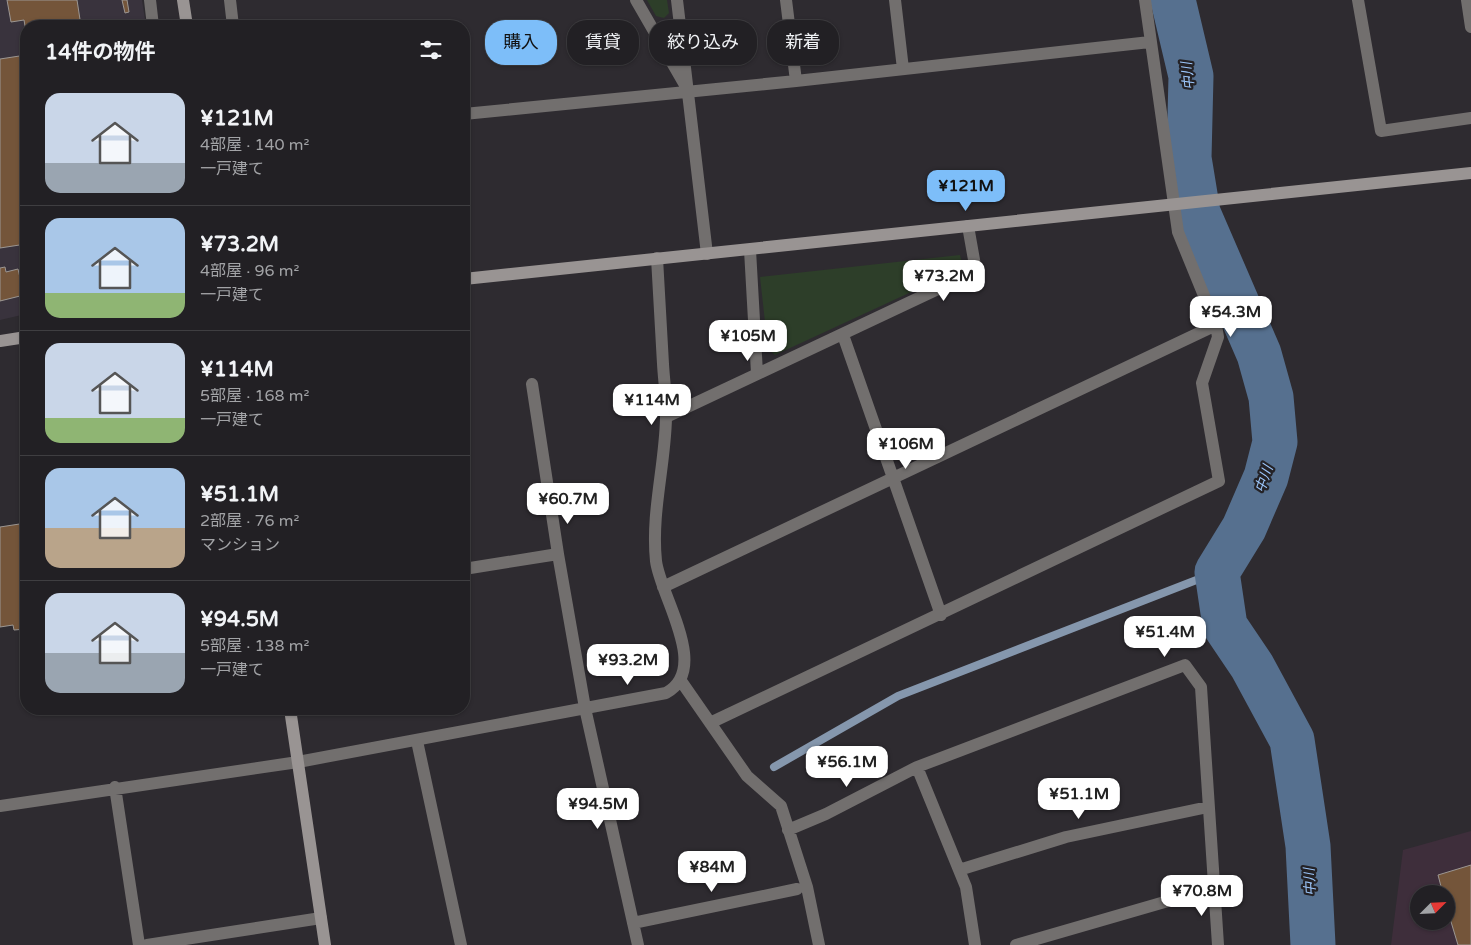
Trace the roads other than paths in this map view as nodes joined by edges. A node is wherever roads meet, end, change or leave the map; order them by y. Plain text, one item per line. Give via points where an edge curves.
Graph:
1 (150, 0) edge
2 (183, 0) edge
3 (230, 0) edge
4 (636, 0) edge
5 (677, 0) edge
6 (786, 0) edge
7 (895, 0) edge
8 (1145, 0) edge
9 (1358, 0) edge
10 (1466, 0) edge
11 (152, 20) edge
12 (186, 20) edge
13 (232, 20) edge
14 (1471, 27) edge
15 (1150, 42) junction
16 (903, 68) junction
17 (796, 81) junction
18 (688, 91) junction
19 (470, 113) edge
20 (1471, 118) edge
21 (1471, 173) edge
22 (1173, 204) junction
23 (968, 226) junction
24 (750, 250) junction
25 (708, 254) junction
26 (657, 258) junction
27 (470, 279) edge
28 (1216, 325) junction
29 (844, 335) junction
30 (20, 338) edge
31 (0, 341) edge
32 (757, 373) junction
33 (532, 384) dead end
34 (666, 417) junction
35 (894, 478) junction
36 (558, 554) junction
37 (470, 568) edge
38 (663, 587) junction
39 (941, 615) junction
40 (681, 681) junction
41 (586, 708) junction
42 (291, 715) edge
43 (710, 723) junction
44 (417, 741) junction
45 (298, 762) junction
46 (917, 767) junction
47 (115, 787) junction
48 (0, 806) edge
49 (1208, 807) junction
50 (788, 830) junction
51 (959, 870) junction
52 (1213, 888) junction
53 (797, 889) dead end
54 (321, 918) junction
55 (634, 923) junction
56 (139, 945) edge
57 (147, 945) edge
58 (324, 945) edge
59 (461, 945) edge
60 (638, 945) edge
61 (819, 945) edge
62 (975, 945) edge
63 (1016, 945) edge
64 (1218, 945) edge

1 - 11 street
2 - 12 street
3 - 13 street
4 - 18 street
5 - 18 street
6 - 17 street
7 - 16 street
8 - 15 street
9 - 20 street via 1381,132
10 - 14 street
15 - 16 street
15 - 22 street
16 - 17 street
17 - 18 street
18 - 19 street
18 - 25 street
21 - 22 street
22 - 23 street
22 - 28 street via 1178,232
23 - 24 street
23 - 29 street via 976,271
24 - 25 street
24 - 32 street
25 - 26 street
26 - 27 street
26 - 34 street
28 - 35 street
28 - 39 street via 1218,337 1202,383 1220,482
29 - 32 street
29 - 35 street
30 - 31 street
32 - 34 street
33 - 36 street
34 - 38 street via 654,535
35 - 38 street
35 - 39 street
36 - 37 street
36 - 41 street
38 - 40 street via 680,628 684,653
39 - 43 street
40 - 41 street via 666,693
40 - 43 street
41 - 44 street
41 - 55 street
42 - 45 street
43 - 50 street via 747,776 781,806
44 - 45 street
44 - 59 street
45 - 47 street
45 - 54 street
46 - 49 street via 1185,665 1202,687
46 - 50 street
46 - 51 street
47 - 48 street
47 - 56 street
49 - 51 street via 1066,837
49 - 52 street
50 - 61 street via 807,887
51 - 62 street via 966,887
52 - 63 street
52 - 64 street
53 - 55 street
54 - 57 street
54 - 58 street
55 - 60 street

